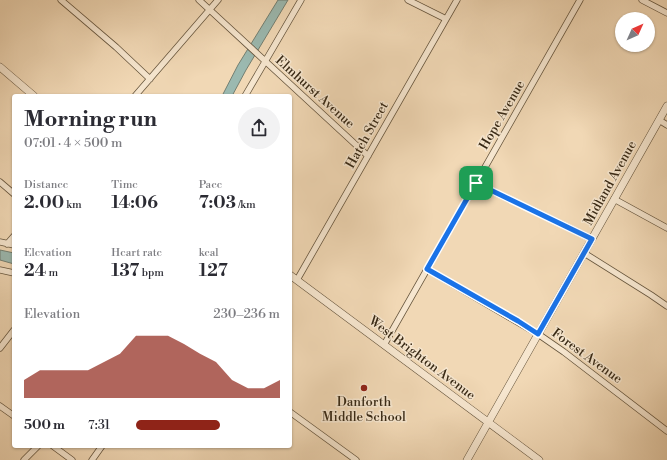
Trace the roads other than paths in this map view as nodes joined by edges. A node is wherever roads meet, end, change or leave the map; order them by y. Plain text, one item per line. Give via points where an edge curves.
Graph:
1 (61, 0) edge
2 (199, 0) edge
3 (218, 0) edge
4 (301, 0) edge
5 (408, 0) edge
6 (457, 0) edge
7 (580, 0) edge
8 (642, 0) edge
9 (209, 10) junction
10 (667, 13) edge
11 (446, 19) junction
12 (265, 62) junction
13 (0, 66) edge
14 (150, 79) junction
15 (32, 94) edge
16 (137, 94) edge
17 (246, 94) edge
18 (667, 106) edge
19 (659, 120) junction
20 (667, 125) edge
21 (368, 156) junction
22 (0, 182) edge
23 (476, 183) junction
24 (12, 192) edge
25 (614, 199) junction
26 (667, 228) edge
27 (12, 238) edge
28 (592, 239) junction
29 (0, 242) edge
30 (7, 244) junction
31 (12, 245) edge
32 (584, 253) junction
33 (427, 269) junction
34 (0, 270) edge
35 (12, 273) edge
36 (292, 276) edge
37 (297, 280) junction
38 (667, 306) edge
39 (12, 333) edge
40 (538, 334) junction
41 (384, 345) junction
42 (0, 348) edge
43 (0, 406) edge
44 (292, 413) edge
45 (12, 415) edge
46 (488, 422) junction
47 (667, 431) edge
48 (36, 448) edge
49 (57, 448) edge
50 (101, 448) edge
51 (24, 460) edge
52 (72, 460) edge
53 (92, 460) edge
54 (356, 460) edge
55 (467, 460) edge
56 (539, 460) edge

1 - 14 street
2 - 9 street
3 - 9 street
4 - 12 street
5 - 11 street
6 - 11 street, Hatch Street
7 - 23 street, Hope Avenue
8 - 10 street
9 - 12 street, Elmhurst Avenue
9 - 14 street
11 - 21 street, Hatch Street
12 - 17 street
12 - 21 street, Elmhurst Avenue
13 - 15 street
14 - 16 street
18 - 19 street, Midland Avenue
19 - 20 street
19 - 25 street, Midland Avenue
21 - 37 street, Hatch Street
22 - 24 street
23 - 28 street
23 - 33 street, Hope Avenue
25 - 26 street
25 - 28 street, Midland Avenue
27 - 30 street
28 - 32 street, Midland Avenue
29 - 30 street
30 - 31 street
32 - 38 street
32 - 40 street, Midland Avenue
33 - 40 street, Forest Avenue
33 - 41 street, Hope Avenue
34 - 35 street
36 - 37 street, West Brighton Avenue
37 - 41 street, West Brighton Avenue
39 - 42 street
40 - 46 street, Midland Avenue
40 - 47 street, Forest Avenue
41 - 46 street, West Brighton Avenue
43 - 45 street
44 - 54 street
46 - 55 street, Midland Avenue
46 - 56 street, West Brighton Avenue
48 - 51 street
49 - 52 street
50 - 53 street

